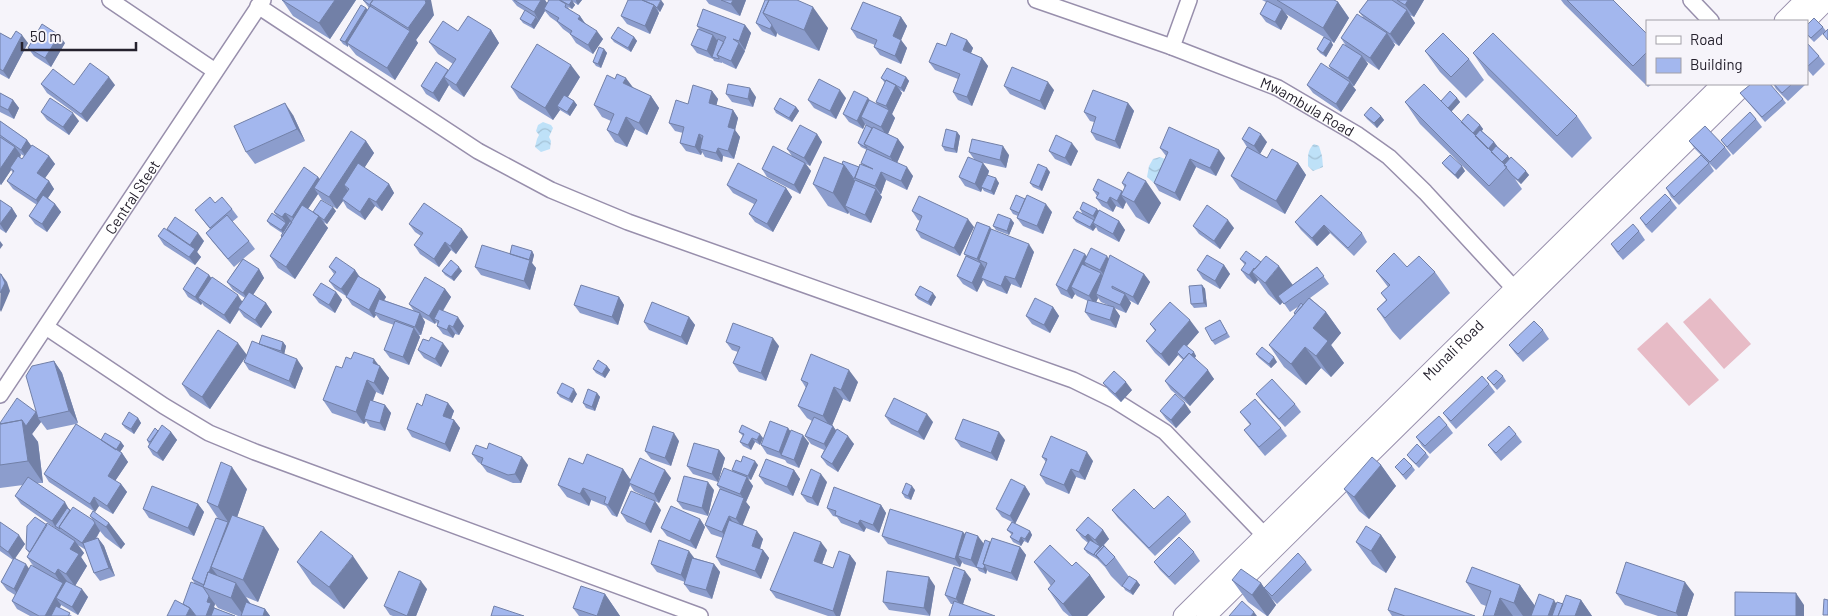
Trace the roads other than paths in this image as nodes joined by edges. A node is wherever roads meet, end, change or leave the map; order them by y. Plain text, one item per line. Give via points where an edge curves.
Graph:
1 (110, 0) edge
2 (1036, 0) edge
3 (1189, 0) edge
4 (1691, 0) edge
5 (1805, 0) edge
6 (1827, 0) edge
7 (260, 3) edge
8 (1710, 20) edge
9 (1785, 20) edge
10 (1807, 20) edge
11 (1172, 47) junction
12 (215, 71) junction
13 (1721, 85) edge
14 (1744, 85) edge
15 (1519, 294) junction
16 (46, 327) junction
17 (1, 389) edge
18 (1270, 541) junction
19 (700, 616) edge
20 (1183, 616) edge
21 (1206, 616) edge

1 - 12 street
2 - 11 street, Mwambula Road
3 - 11 street
4 - 8 street
5 - 9 main road
6 - 10 main road
7 - 12 street, Central Steet
7 - 18 street via 478,151 551,190 628,222 1073,380 1114,400 1165,432
11 - 15 street, Mwambula Road via 1278,88 1358,135 1388,157 1425,192
12 - 16 street, Central Steet
13 - 15 main road, Munali Road
14 - 15 main road, Munali Road
15 - 18 main road, Munali Road
16 - 17 street, Central Steet
16 - 19 street via 210,433
18 - 20 main road, Munali Road
18 - 21 main road, Munali Road

